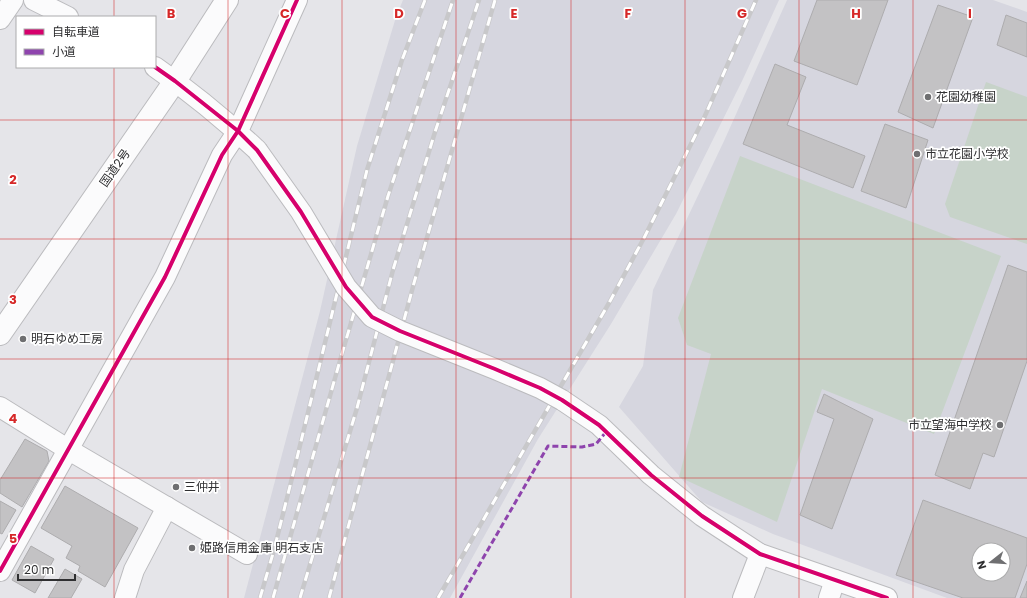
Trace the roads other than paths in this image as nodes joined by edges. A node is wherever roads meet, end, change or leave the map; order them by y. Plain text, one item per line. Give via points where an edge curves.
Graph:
1 (13, 0) edge
2 (34, 0) edge
3 (227, 0) edge
4 (297, 0) edge
5 (66, 16) edge
6 (0, 20) edge
7 (156, 68) edge
8 (175, 81) junction
9 (238, 131) junction
10 (0, 334) edge
11 (0, 407) edge
12 (68, 450) junction
13 (167, 508) junction
14 (247, 554) dead end
15 (760, 554) junction
16 (0, 572) edge
17 (832, 589) edge
18 (124, 598) edge
19 (744, 598) edge
20 (887, 598) edge

1 - 6 street
2 - 5 street
3 - 8 highway, 国道2号
4 - 9 street
7 - 8 street
8 - 9 street
8 - 10 highway, 国道2号
9 - 12 street via 222,155 165,277
9 - 15 street, bridge via 257,150 301,212 346,287 372,317 540,388 562,400 599,425 651,475 702,516
11 - 12 street
12 - 13 street
12 - 16 street
13 - 14 street
13 - 18 street via 134,570
15 - 17 street
15 - 19 street
17 - 20 street

